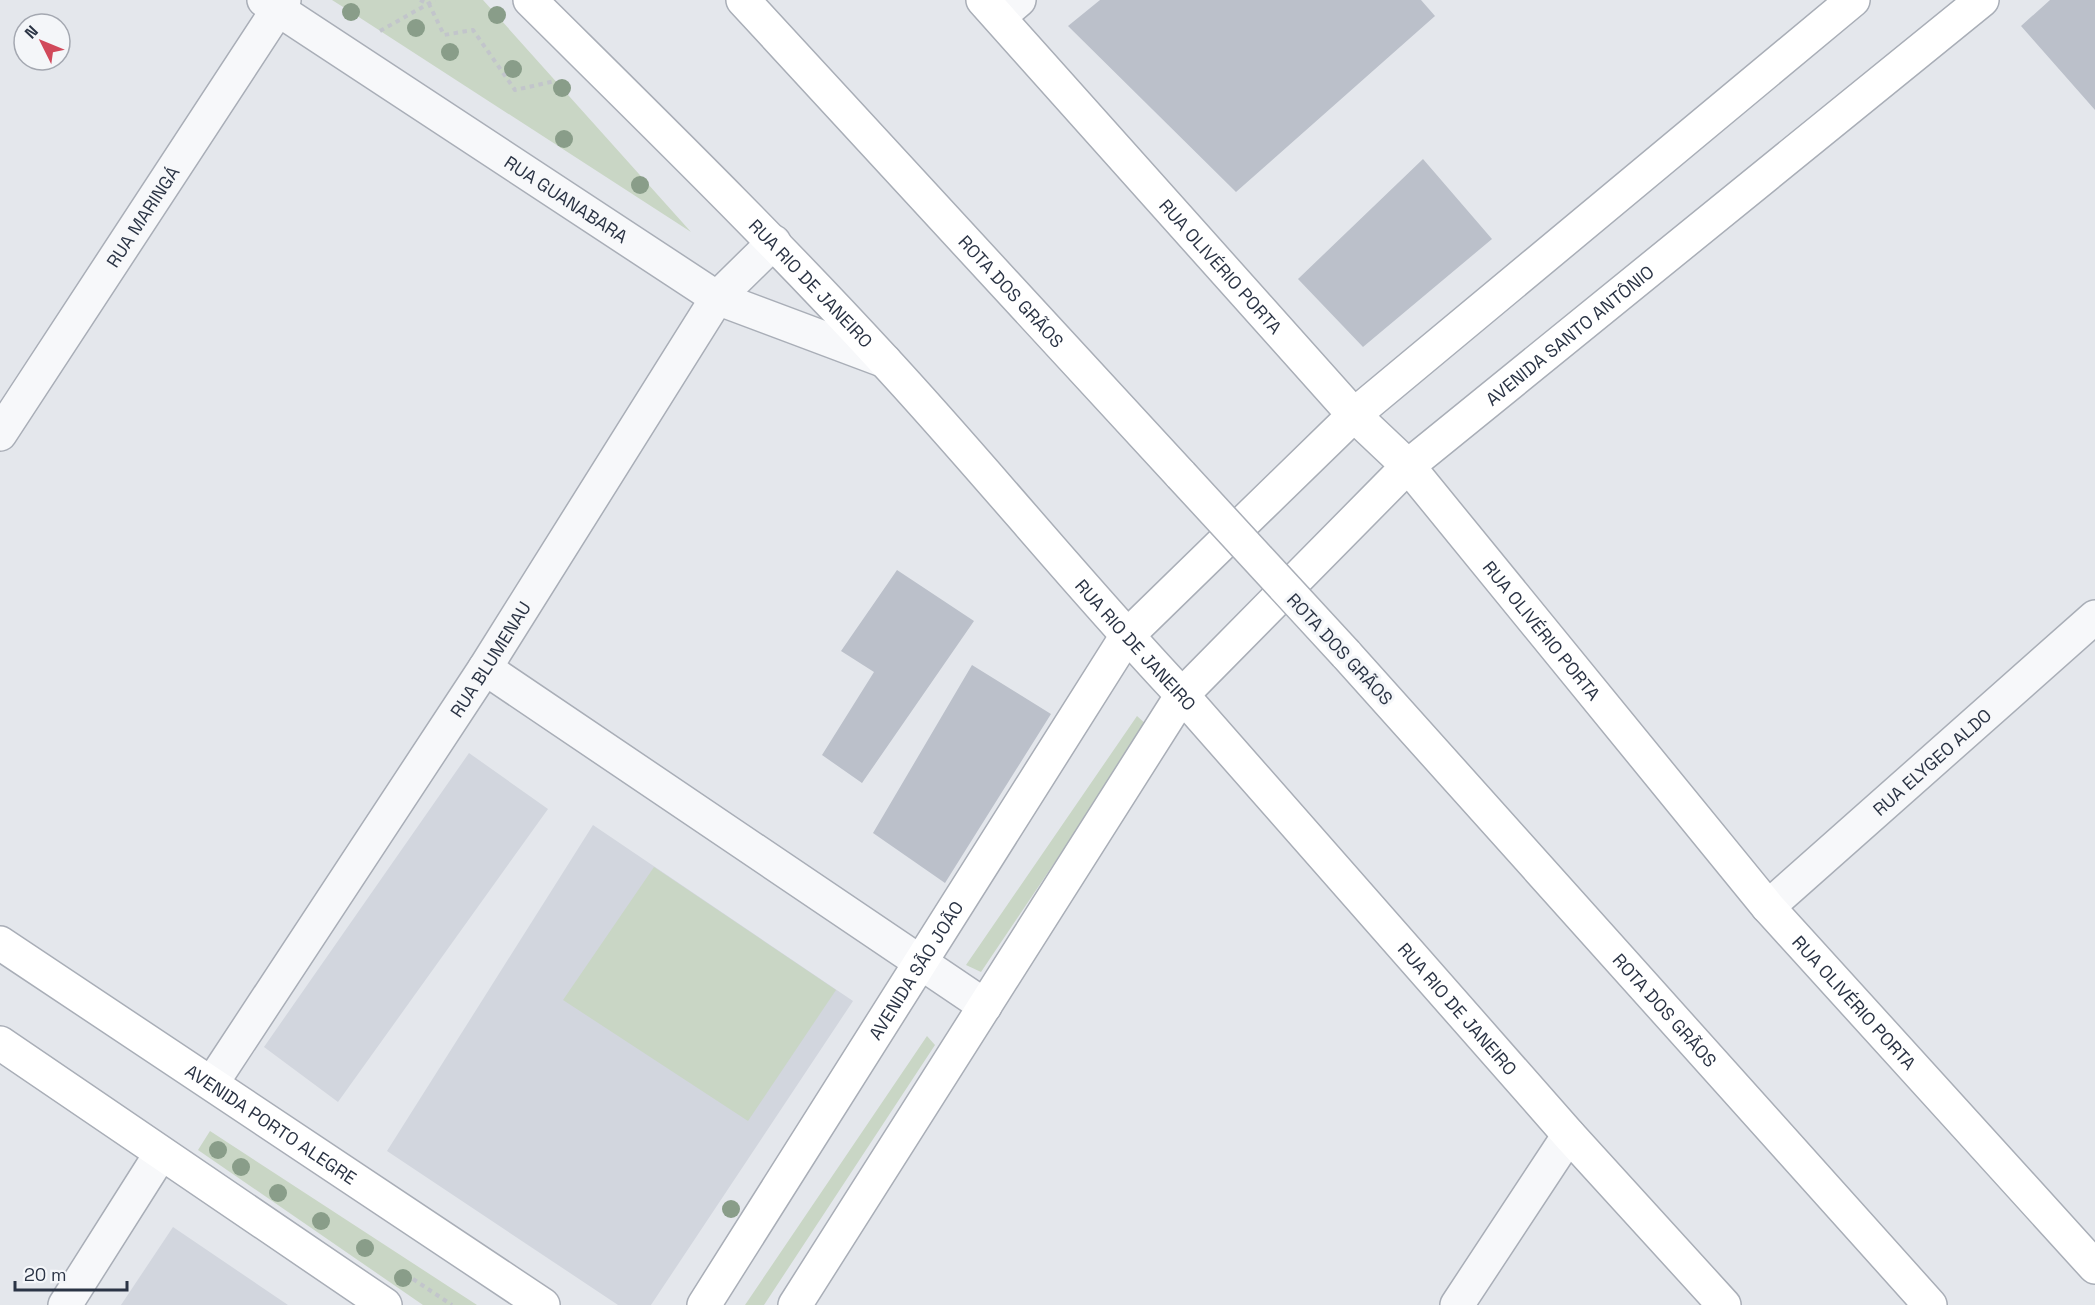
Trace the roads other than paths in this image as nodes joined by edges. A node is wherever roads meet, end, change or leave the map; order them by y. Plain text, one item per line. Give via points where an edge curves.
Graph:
1 (530, 0) edge
2 (743, 0) edge
3 (1853, 0) edge
4 (1982, 0) edge
5 (276, 3) edge
6 (1000, 6) edge
7 (774, 242) junction
8 (717, 298) junction
9 (885, 361) junction
10 (1354, 415) junction
11 (0, 434) edge
12 (1408, 466) junction
13 (2095, 618) edge
14 (1126, 637) junction
15 (485, 668) junction
16 (1182, 695) junction
17 (1768, 907) junction
18 (0, 943) edge
19 (920, 964) junction
20 (985, 1006) junction
21 (0, 1043) edge
22 (212, 1083) junction
23 (1569, 1135) junction
24 (160, 1155) junction
25 (2095, 1267) edge
26 (65, 1305) edge
27 (385, 1305) edge
28 (543, 1305) edge
29 (704, 1305) edge
30 (795, 1305) edge
31 (1457, 1305) edge
32 (1724, 1305) edge
33 (1930, 1305) edge

1 - 7 street, RUA RIO DE JANEIRO
2 - 33 street, ROTA DOS GRÃOS, bridge via 1346,654
3 - 10 street
4 - 12 street, AVENIDA SANTO ANTÔNIO
5 - 8 street, RUA GUANABARA
5 - 11 street, RUA MARINGÁ
6 - 10 street, RUA OLIVÉRIO PORTA
7 - 8 street, RUA BLUMENAU
7 - 9 street, RUA RIO DE JANEIRO
8 - 9 street, RUA GUANABARA
8 - 15 street, RUA BLUMENAU
9 - 14 street, RUA RIO DE JANEIRO
10 - 12 street, RUA OLIVÉRIO PORTA
10 - 14 street
12 - 16 street, AVENIDA SANTO ANTÔNIO
12 - 17 street, RUA OLIVÉRIO PORTA
13 - 17 street, RUA ELYGEO ALDO
14 - 16 street, RUA RIO DE JANEIRO
14 - 19 street, AVENIDA SÃO JOÃO
15 - 19 street
15 - 22 street, RUA BLUMENAU
16 - 20 street
16 - 23 street, RUA RIO DE JANEIRO
17 - 25 street, RUA OLIVÉRIO PORTA
18 - 22 street, AVENIDA PORTO ALEGRE
19 - 20 street
19 - 29 street, AVENIDA SÃO JOÃO
20 - 30 street
21 - 24 street
22 - 28 street, AVENIDA PORTO ALEGRE
23 - 31 street
23 - 32 street, RUA RIO DE JANEIRO
24 - 26 street
24 - 27 street

